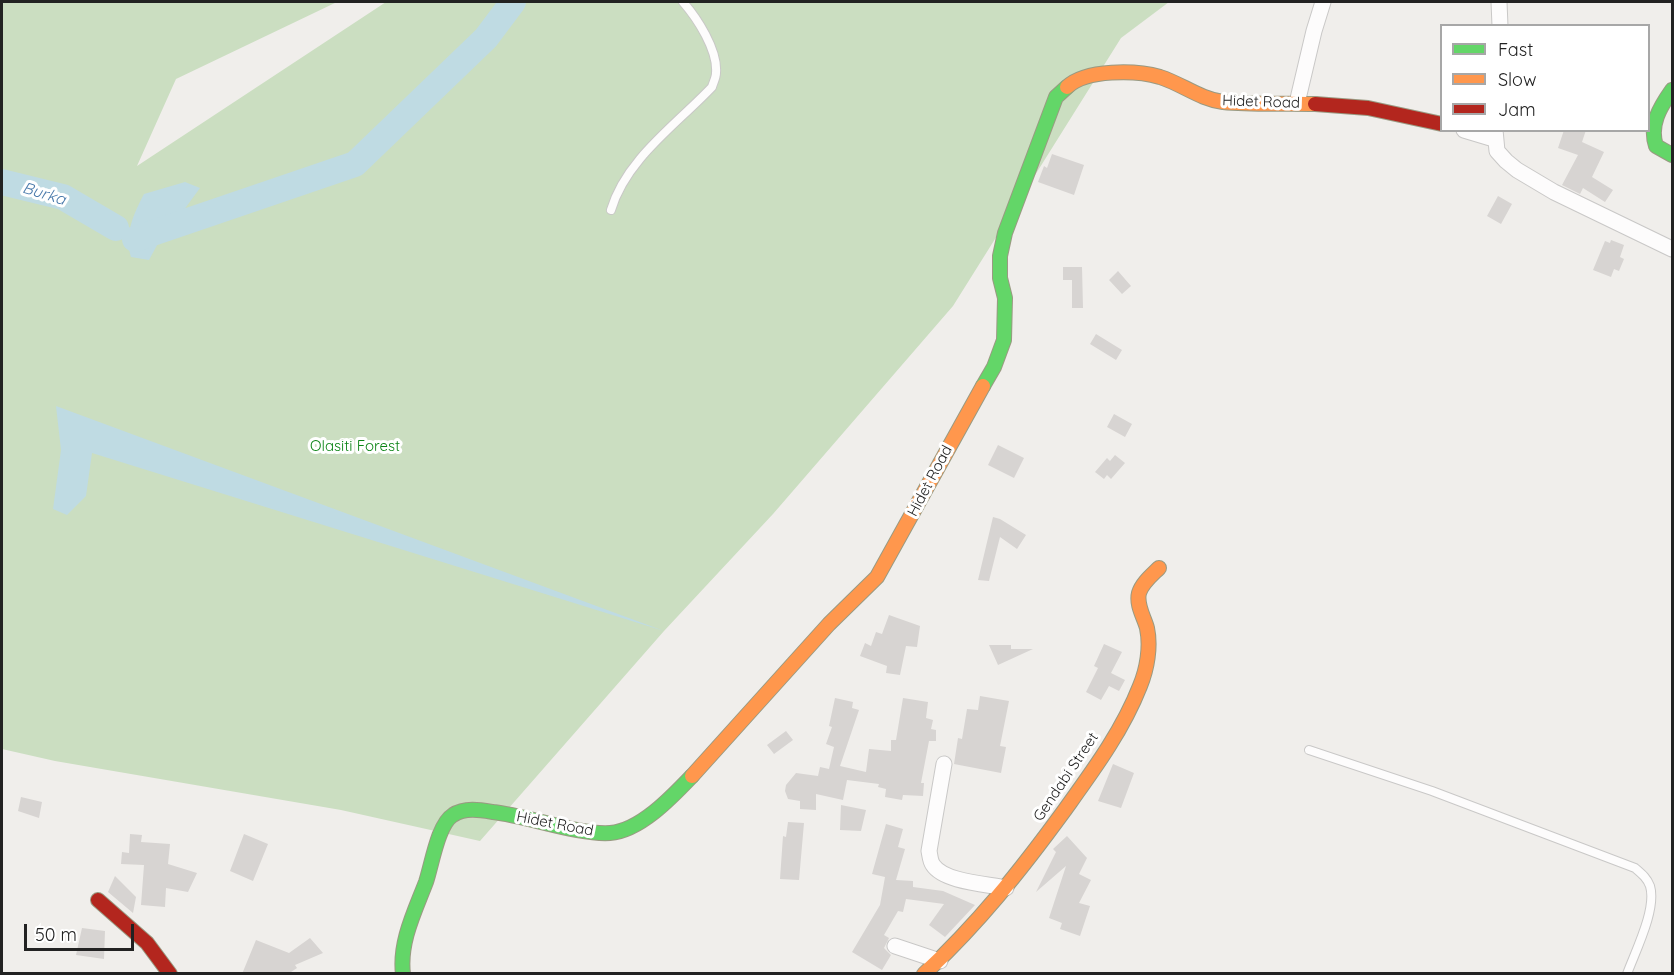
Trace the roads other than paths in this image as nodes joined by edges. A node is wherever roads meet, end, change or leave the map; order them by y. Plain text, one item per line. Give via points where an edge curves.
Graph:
1 (683, 2) edge
2 (1323, 2) edge
3 (1499, 2) edge
4 (1500, 24) edge
5 (1672, 90) edge
6 (1297, 103) junction
7 (1440, 124) edge
8 (1476, 132) edge
9 (1495, 135) edge
10 (1672, 154) edge
11 (611, 210) dead end
12 (1672, 249) edge
13 (1159, 568) dead end
14 (1309, 750) dead end
15 (944, 764) dead end
16 (1006, 888) junction
17 (98, 900) dead end
18 (895, 946) dead end
19 (940, 961) junction
20 (170, 974) edge
21 (403, 974) edge
22 (924, 974) edge
23 (1627, 974) edge

1 - 11 lane via 697,17 711,48 716,72 712,87 639,162 616,193
2 - 6 street
3 - 4 street
5 - 10 street via 1662,106 1653,136 1656,146
6 - 7 street, Hidet Road via 1368,108
6 - 21 street, Hidet Road via 1214,100 1160,77 1126,72 1090,75 1071,83 1056,97 1005,233 1000,278 1006,313 1004,340 997,359 878,577 825,628 696,772 670,798 628,828 613,833 595,832 500,813 459,811 452,815 405,939
8 - 9 street
9 - 12 street via 1497,151 1516,170
13 - 16 street, Gendabi Street via 1140,592 1148,650 1140,685 1125,717 1079,791
14 - 23 lane via 1432,791 1635,868 1648,882 1652,903
15 - 16 street via 929,851 931,863 950,878
16 - 19 street, Gendabi Street
17 - 20 street via 145,939
18 - 19 street
19 - 22 street, Gendabi Street

